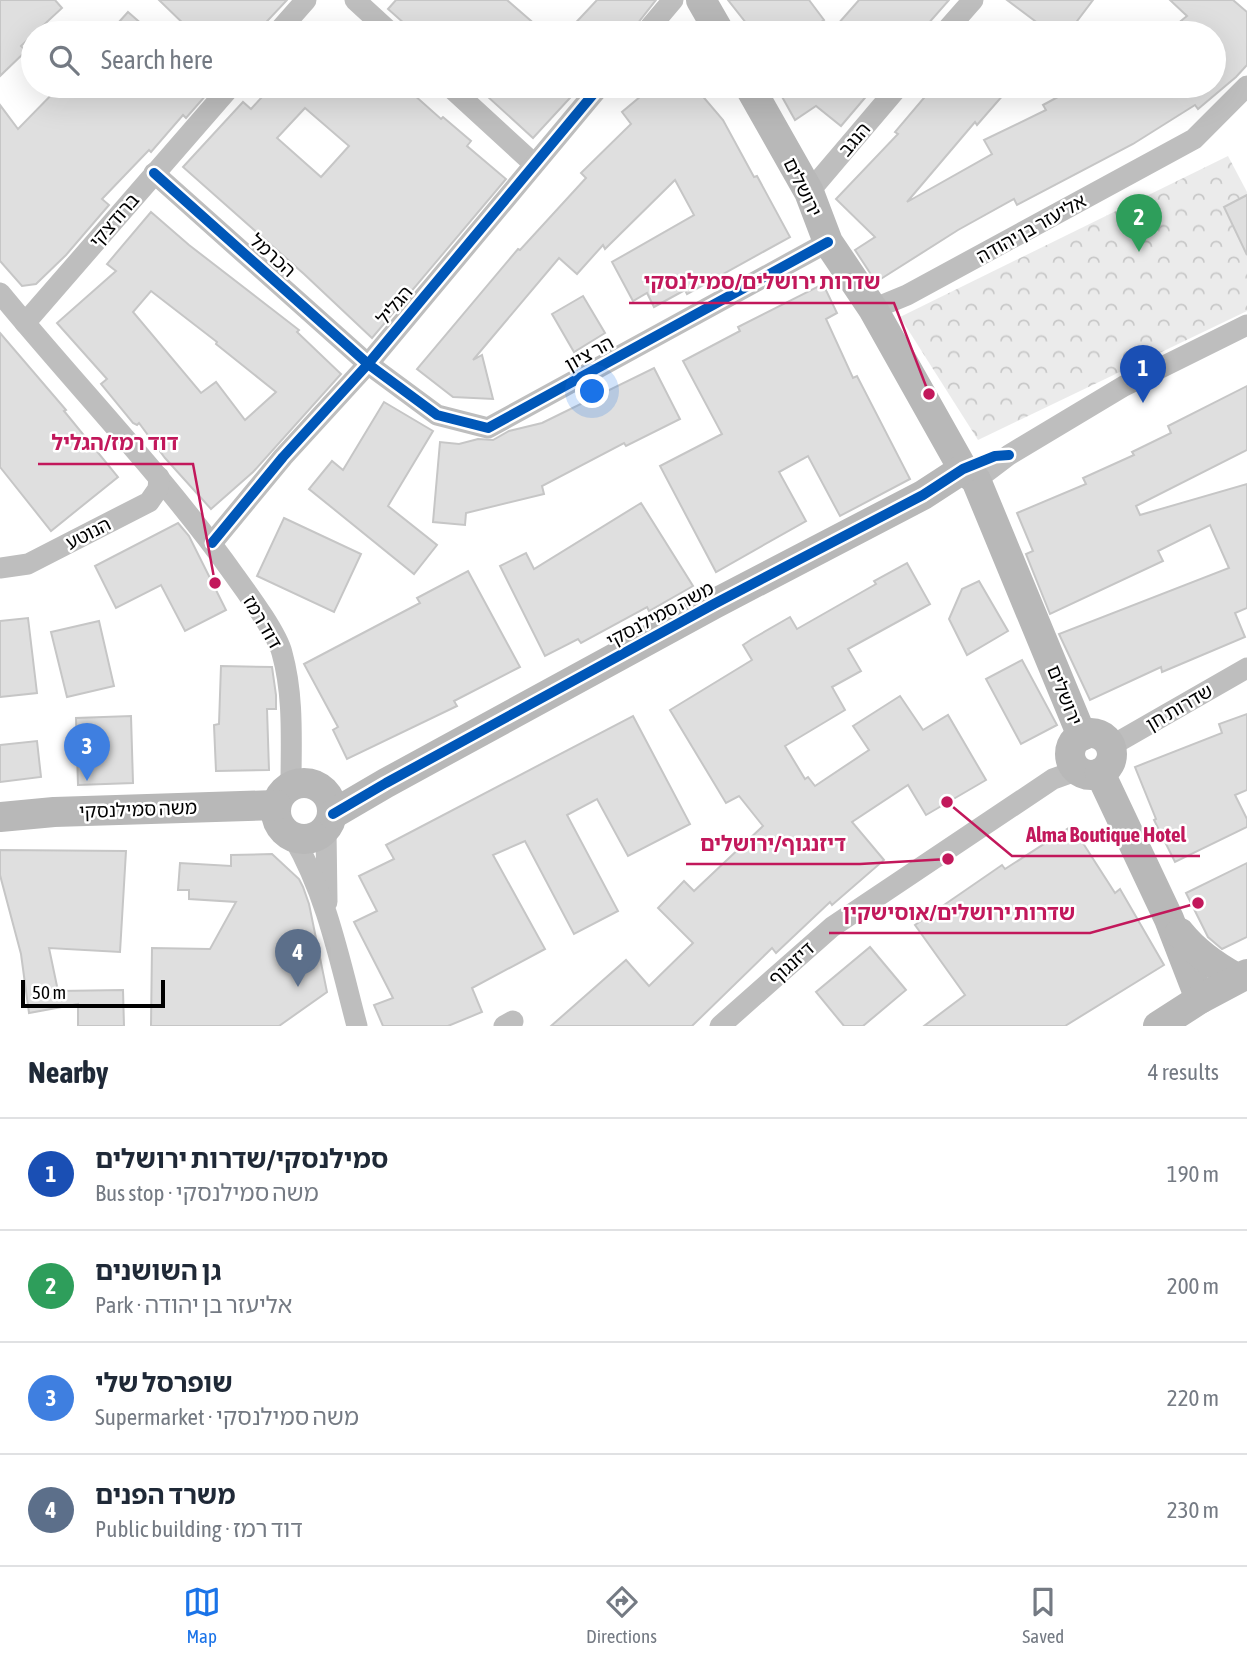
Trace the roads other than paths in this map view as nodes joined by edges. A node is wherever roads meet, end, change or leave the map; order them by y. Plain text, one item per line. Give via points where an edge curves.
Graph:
1 (306, 0) edge
2 (355, 0) edge
3 (673, 0) edge
4 (701, 0) edge
5 (973, 0) edge
6 (288, 21) edge
7 (378, 21) edge
8 (655, 21) edge
9 (713, 21) edge
10 (955, 21) edge
11 (1247, 86) edge
12 (220, 98) edge
13 (462, 98) edge
14 (590, 98) edge
15 (756, 98) edge
16 (889, 98) edge
17 (534, 164) junction
18 (154, 173) junction
19 (809, 192) junction
20 (828, 242) junction
21 (0, 293) edge
22 (873, 309) junction
23 (25, 323) junction
24 (1247, 325) edge
25 (368, 364) junction
26 (159, 477) junction
27 (968, 478) junction
28 (212, 543) junction
29 (0, 568) edge
30 (1247, 668) edge
31 (1096, 763) junction
32 (284, 795) junction
33 (0, 817) edge
34 (329, 822) junction
35 (293, 837) junction
36 (327, 914) junction
37 (1169, 919) junction
38 (1245, 987) edge
39 (1200, 999) junction
40 (357, 1026) edge
41 (720, 1026) edge
42 (1158, 1026) edge

1 - 6 street
2 - 7 street
3 - 8 street
4 - 9 street
5 - 10 street
11 - 22 street, אליעזר בן יהודה via 1194,139 907,295
12 - 18 street, ברודצקי
13 - 17 street
14 - 17 street, הגליל
15 - 19 street, ירושלים
16 - 19 street, הנגב
17 - 25 street, הגליל
18 - 23 street, ברודצקי
18 - 25 street, הכרמל
19 - 20 street, ירושלים
20 - 22 street, ירושלים
20 - 25 street, הר ציון via 488,428 437,415
21 - 23 street, דוד רמז
22 - 27 street, ירושלים
23 - 26 street, דוד רמז
24 - 27 street, משה סמילנסקי via 1124,386 1009,455 995,456
25 - 28 street, הגליל
26 - 28 street, דוד רמז
26 - 29 street, הנוטע via 158,489 149,502 28,564
27 - 31 street, ירושלים via 1001,537 1082,736 1102,736
27 - 34 street, משה סמילנסקי via 923,495 703,610 398,776
28 - 32 street, דוד רמז via 282,650 291,696
30 - 31 street, שדרות חן
31 - 37 street
31 - 41 street, דיזנגוף via 1053,779 832,927
32 - 33 street, משה סמילנסקי
32 - 34 street via 309,782 317,785 330,797
32 - 35 street via 279,824
34 - 35 street via 307,839
34 - 36 street
35 - 36 street
36 - 40 street
37 - 38 street via 1191,947
37 - 39 street
38 - 39 street
39 - 42 street

